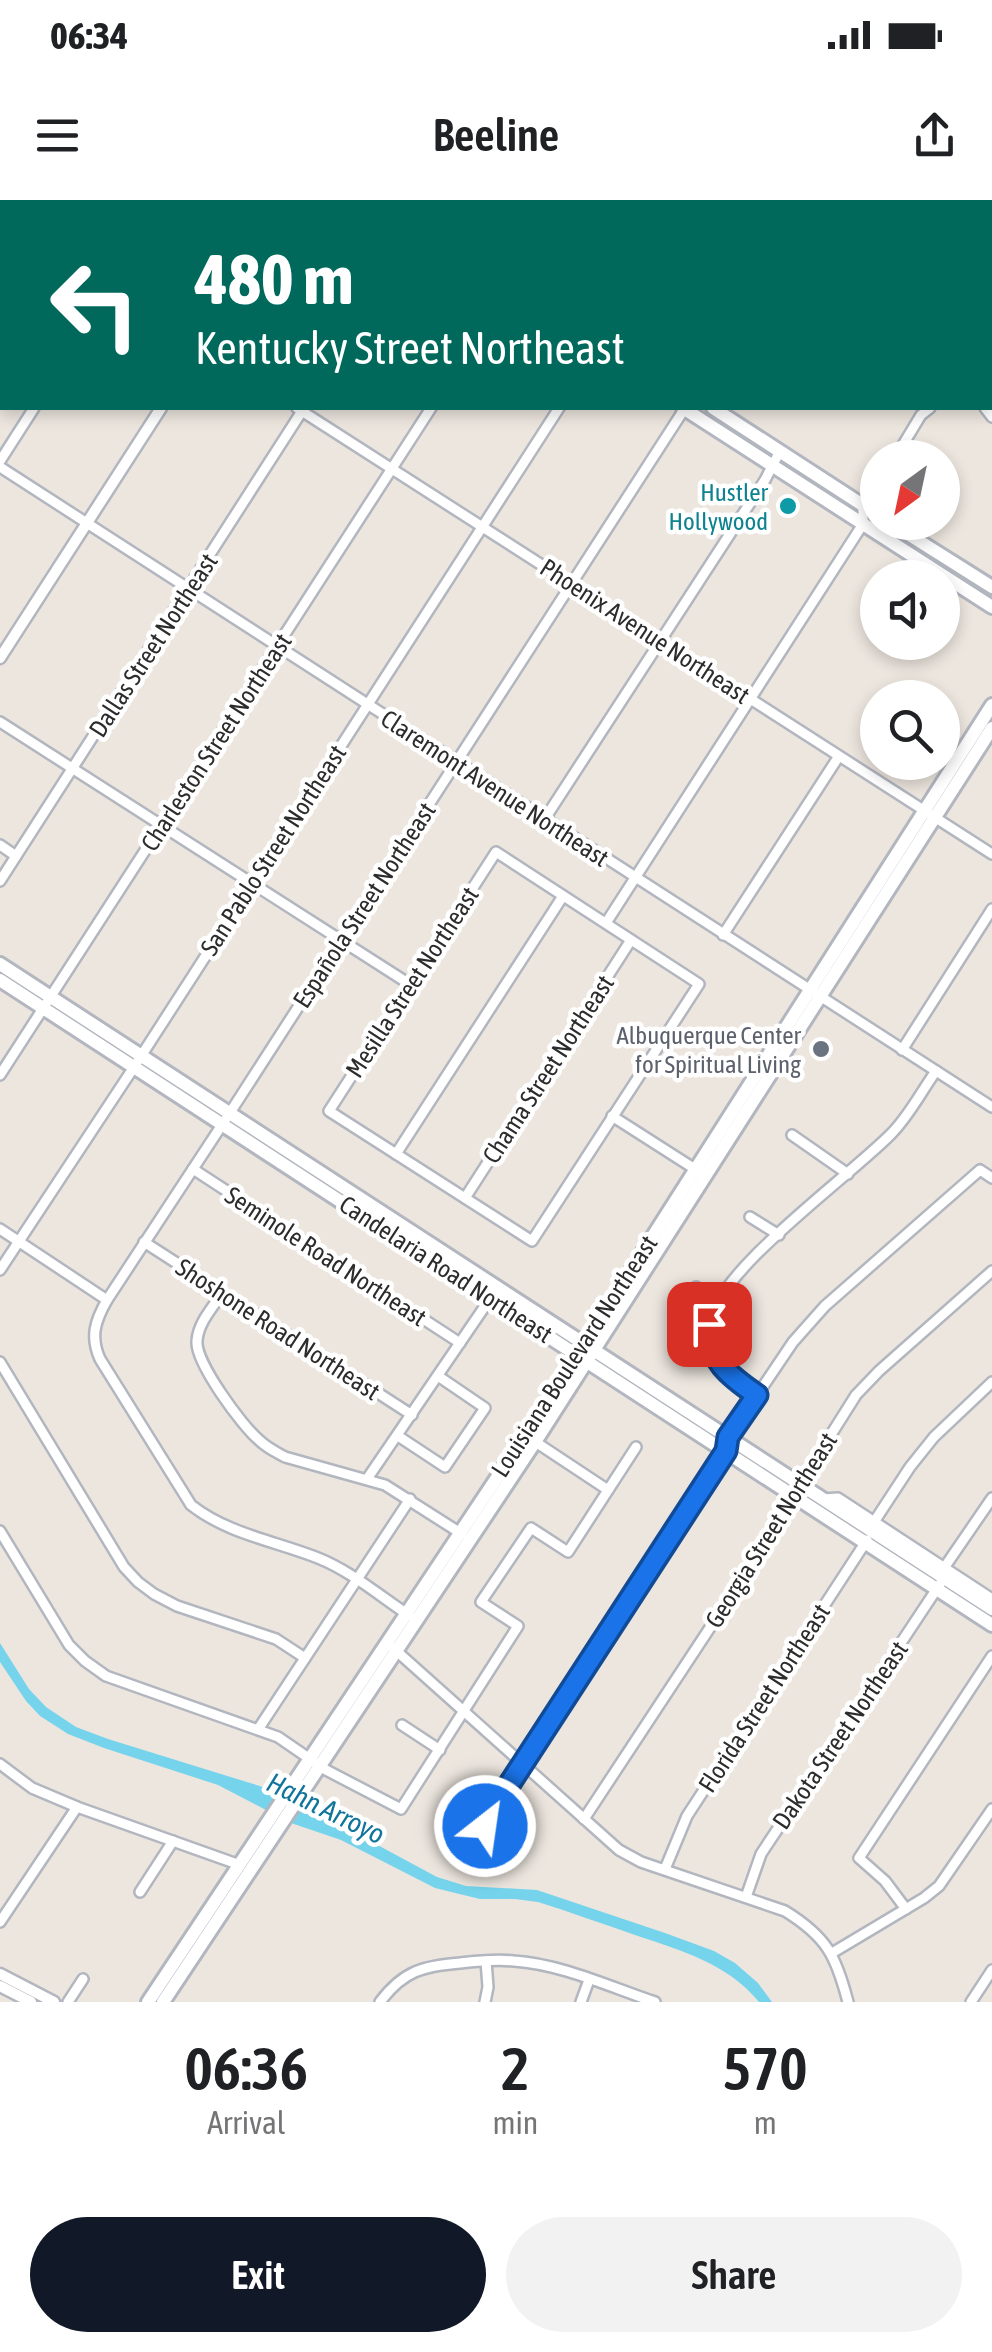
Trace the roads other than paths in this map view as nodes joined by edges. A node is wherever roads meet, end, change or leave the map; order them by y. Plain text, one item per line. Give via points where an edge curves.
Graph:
1 (33, 410) edge
2 (160, 410) edge
3 (301, 410) edge
4 (304, 410) edge
5 (430, 410) edge
6 (558, 410) edge
7 (683, 410) edge
8 (687, 410) edge
9 (716, 410) edge
10 (926, 411) edge
11 (906, 440) edge
12 (780, 451) junction
13 (0, 464) edge
14 (773, 465) junction
15 (392, 468) junction
16 (819, 495) junction
17 (860, 503) edge
18 (860, 506) edge
19 (860, 514) edge
20 (87, 523) junction
21 (482, 525) junction
22 (861, 540) edge
23 (895, 540) edge
24 (917, 540) edge
25 (912, 555) junction
26 (920, 560) edge
27 (933, 560) edge
28 (948, 560) edge
29 (960, 567) edge
30 (960, 578) edge
31 (571, 584) junction
32 (960, 586) edge
33 (992, 588) edge
34 (188, 590) junction
35 (992, 607) edge
36 (660, 641) junction
37 (277, 648) junction
38 (0, 658) edge
39 (750, 699) junction
40 (366, 706) junction
41 (992, 706) edge
42 (0, 722) edge
43 (992, 728) edge
44 (840, 756) junction
45 (456, 763) junction
46 (73, 769) junction
47 (930, 814) junction
48 (544, 820) junction
49 (162, 826) junction
50 (0, 845) edge
51 (992, 854) edge
52 (16, 856) junction
53 (634, 878) junction
54 (0, 881) edge
55 (252, 884) junction
56 (563, 896) junction
57 (992, 909) edge
58 (606, 923) junction
59 (724, 935) junction
60 (632, 940) junction
61 (341, 941) junction
62 (0, 964) edge
63 (0, 980) edge
64 (411, 985) junction
65 (814, 993) junction
66 (48, 1003) junction
67 (0, 1048) edge
68 (902, 1050) junction
69 (12, 1057) junction
70 (137, 1061) junction
71 (936, 1071) junction
72 (0, 1075) edge
73 (991, 1104) edge
74 (612, 1116) junction
75 (226, 1119) junction
76 (792, 1135) dead end
77 (396, 1154) junction
78 (193, 1169) junction
79 (699, 1172) junction
80 (848, 1174) junction
81 (992, 1178) edge
82 (465, 1198) junction
83 (750, 1216) dead end
84 (0, 1230) edge
85 (778, 1235) junction
86 (18, 1242) junction
87 (144, 1242) junction
88 (0, 1270) edge
89 (992, 1271) edge
90 (696, 1287) dead end
91 (222, 1292) junction
92 (494, 1293) junction
93 (106, 1300) junction
94 (718, 1301) junction
95 (460, 1343) junction
96 (586, 1352) junction
97 (0, 1362) edge
98 (438, 1376) junction
99 (992, 1382) edge
100 (757, 1395) junction
101 (412, 1415) junction
102 (398, 1436) junction
103 (530, 1438) junction
104 (727, 1444) junction
105 (636, 1448) dead end
106 (367, 1480) junction
107 (608, 1490) junction
108 (798, 1490) junction
109 (992, 1498) edge
110 (410, 1499) junction
111 (0, 1531) edge
112 (871, 1532) junction
113 (465, 1536) junction
114 (942, 1578) junction
115 (357, 1580) junction
116 (992, 1600) edge
117 (992, 1609) edge
118 (411, 1617) junction
119 (992, 1625) edge
120 (392, 1646) junction
121 (992, 1656) edge
122 (305, 1658) junction
123 (464, 1711) junction
124 (402, 1724) dead end
125 (259, 1728) junction
126 (440, 1750) junction
127 (316, 1761) junction
128 (523, 1763) junction
129 (0, 1764) edge
130 (77, 1807) junction
131 (992, 1809) edge
132 (584, 1819) junction
133 (485, 1826) dead end
134 (173, 1841) junction
135 (245, 1867) junction
136 (664, 1870) junction
137 (140, 1892) dead end
138 (746, 1897) junction
139 (906, 1909) junction
140 (0, 1922) edge
141 (832, 1953) junction
142 (185, 1958) junction
143 (486, 1961) junction
144 (992, 1970) edge
145 (0, 1974) edge
146 (83, 1979) dead end
147 (589, 1980) junction
148 (0, 1986) edge
149 (32, 2002) edge
150 (54, 2002) edge
151 (68, 2002) edge
152 (148, 2002) edge
153 (163, 2002) edge
154 (380, 2002) edge
155 (486, 2002) edge
156 (581, 2002) edge
157 (654, 2002) edge
158 (848, 2002) edge
159 (971, 2002) edge

1 - 13 street
2 - 20 street
3 - 34 street, Dallas Street Northeast
4 - 15 street, Phoenix Avenue Northeast
5 - 15 street, Charleston Street Northeast
6 - 21 street, San Pablo Street Northeast
7 - 31 street, Española Street Northeast
8 - 14 main road
9 - 12 main road
10 - 11 street
12 - 14 street
12 - 17 main road
13 - 20 street, Claremont Avenue Northeast
14 - 16 main road
14 - 36 street
15 - 21 street, Phoenix Avenue Northeast
15 - 37 street, Charleston Street Northeast
16 - 18 main road
16 - 19 main road
20 - 34 street, Claremont Avenue Northeast
20 - 38 street
21 - 31 street, Phoenix Avenue Northeast
21 - 40 street, San Pablo Street Northeast
22 - 39 street
23 - 25 main road
24 - 28 main road
25 - 26 main road
25 - 27 main road
29 - 33 main road
30 - 33 main road
31 - 36 street, Phoenix Avenue Northeast
31 - 45 street, Española Street Northeast
32 - 35 main road
34 - 37 street, Claremont Avenue Northeast
34 - 46 street, Dallas Street Northeast
36 - 39 street, Phoenix Avenue Northeast
36 - 48 street
37 - 40 street, Claremont Avenue Northeast
37 - 49 street, Charleston Street Northeast
39 - 44 street, Phoenix Avenue Northeast
39 - 53 street
40 - 45 street, Claremont Avenue Northeast
40 - 55 street, San Pablo Street Northeast
41 - 47 main road, Louisiana Boulevard Northeast
42 - 46 street
43 - 47 main road, Louisiana Boulevard Northeast
44 - 47 street, Phoenix Avenue Northeast
44 - 59 street
45 - 48 street, Claremont Avenue Northeast
45 - 61 street, Española Street Northeast
46 - 49 street
46 - 52 street, Dallas Street Northeast
47 - 51 street, Phoenix Avenue Northeast
47 - 65 main road, Louisiana Boulevard Northeast
48 - 53 street, Claremont Avenue Northeast
49 - 55 street
49 - 66 street, Charleston Street Northeast
50 - 52 street
52 - 54 street, Dallas Street Northeast
53 - 58 street
53 - 59 street, Claremont Avenue Northeast
55 - 61 street
55 - 70 street, San Pablo Street Northeast
56 - 58 street
56 - 64 street, Mesilla Street Northeast via 496,852
56 - 77 street
57 - 68 street
58 - 60 street
59 - 65 street, Claremont Avenue Northeast
60 - 74 street via 699,984
60 - 82 street, Chama Street Northeast
61 - 64 street
61 - 75 street, Española Street Northeast
62 - 66 main road, Candelaria Road Northeast
63 - 66 main road, Candelaria Road Northeast
64 - 77 street, Mesilla Street Northeast via 329,1111
65 - 68 street, Claremont Avenue Northeast
65 - 79 main road, Louisiana Boulevard Northeast
66 - 69 street, Charleston Street Northeast
66 - 70 main road, Candelaria Road Northeast
67 - 69 street
68 - 71 street, Claremont Avenue Northeast
69 - 72 street, Charleston Street Northeast
70 - 75 main road, Candelaria Road Northeast
70 - 86 street, San Pablo Street Northeast
71 - 73 street, Claremont Avenue Northeast
71 - 80 street via 895,1130
74 - 79 street
74 - 82 street via 532,1241
75 - 78 street, Española Street Northeast
75 - 92 main road, Candelaria Road Northeast
76 - 80 street
77 - 82 street
78 - 87 street, Española Street Northeast
78 - 95 street, Seminole Road Northeast
79 - 96 main road, Louisiana Boulevard Northeast
80 - 85 street
81 - 100 street via 980,1170 825,1306
83 - 85 street
84 - 86 street
85 - 94 street
86 - 88 street, San Pablo Street Northeast
86 - 93 street
87 - 91 street, Shoshone Road Northeast
87 - 93 street, Española Street Northeast
89 - 108 street, Georgia Street Northeast via 856,1395
90 - 94 street
91 - 101 street, Shoshone Road Northeast
91 - 106 street via 199,1328 196,1352 234,1414 286,1457
92 - 95 street
92 - 96 main road, Candelaria Road Northeast
93 - 115 street, Española Street Northeast via 94,1346 191,1505 226,1528 319,1558
94 - 100 street via 709,1324 714,1356
95 - 98 street
96 - 103 main road, Louisiana Boulevard Northeast
96 - 104 main road, Candelaria Road Northeast
97 - 122 street via 138,1582 177,1606 276,1640
98 - 101 street
98 - 102 street via 486,1408 445,1467
99 - 112 street, Florida Street Northeast via 934,1437
100 - 104 street
101 - 102 street
102 - 106 street
103 - 107 street
103 - 113 main road, Louisiana Boulevard Northeast
104 - 108 main road, Candelaria Road Northeast
104 - 128 street
105 - 107 street
106 - 110 street
107 - 123 street via 568,1552 531,1528 491,1588 482,1602 518,1626
108 - 112 main road, Candelaria Road Northeast
108 - 112 main road, Candelaria Road Northeast via 824,1499
108 - 132 street, Georgia Street Northeast
109 - 114 street, Dakota Street Northeast
110 - 113 street
110 - 115 street
111 - 125 street via 85,1661 106,1676
112 - 114 main road, Candelaria Road Northeast
112 - 136 street, Florida Street Northeast via 687,1816
113 - 118 main road, Louisiana Boulevard Northeast
114 - 116 street
114 - 117 main road, Candelaria Road Northeast
114 - 119 main road, Candelaria Road Northeast
114 - 138 street, Dakota Street Northeast via 761,1854
115 - 118 street, Española Street Northeast
115 - 122 street
118 - 120 main road, Louisiana Boulevard Northeast
120 - 123 street
120 - 127 main road, Louisiana Boulevard Northeast
121 - 139 street via 859,1858
122 - 125 street
123 - 126 street
123 - 128 street
124 - 126 street
125 - 127 street
126 - 127 street via 401,1809
127 - 135 main road, Louisiana Boulevard Northeast
128 - 132 street
128 - 133 street
129 - 130 street via 32,1788
130 - 134 street
130 - 140 street
131 - 139 street via 939,1886
132 - 136 street via 619,1850
134 - 135 street
134 - 137 street
135 - 142 main road, Louisiana Boulevard Northeast
136 - 138 street
138 - 141 street via 801,1921
139 - 141 street
141 - 158 street
142 - 152 main road, Louisiana Boulevard Northeast
142 - 153 main road, Louisiana Boulevard Northeast
143 - 147 street via 542,1965
143 - 154 street via 407,1974
143 - 155 street
144 - 159 street
145 - 150 street
146 - 151 street
147 - 156 street
147 - 157 street
148 - 149 street

